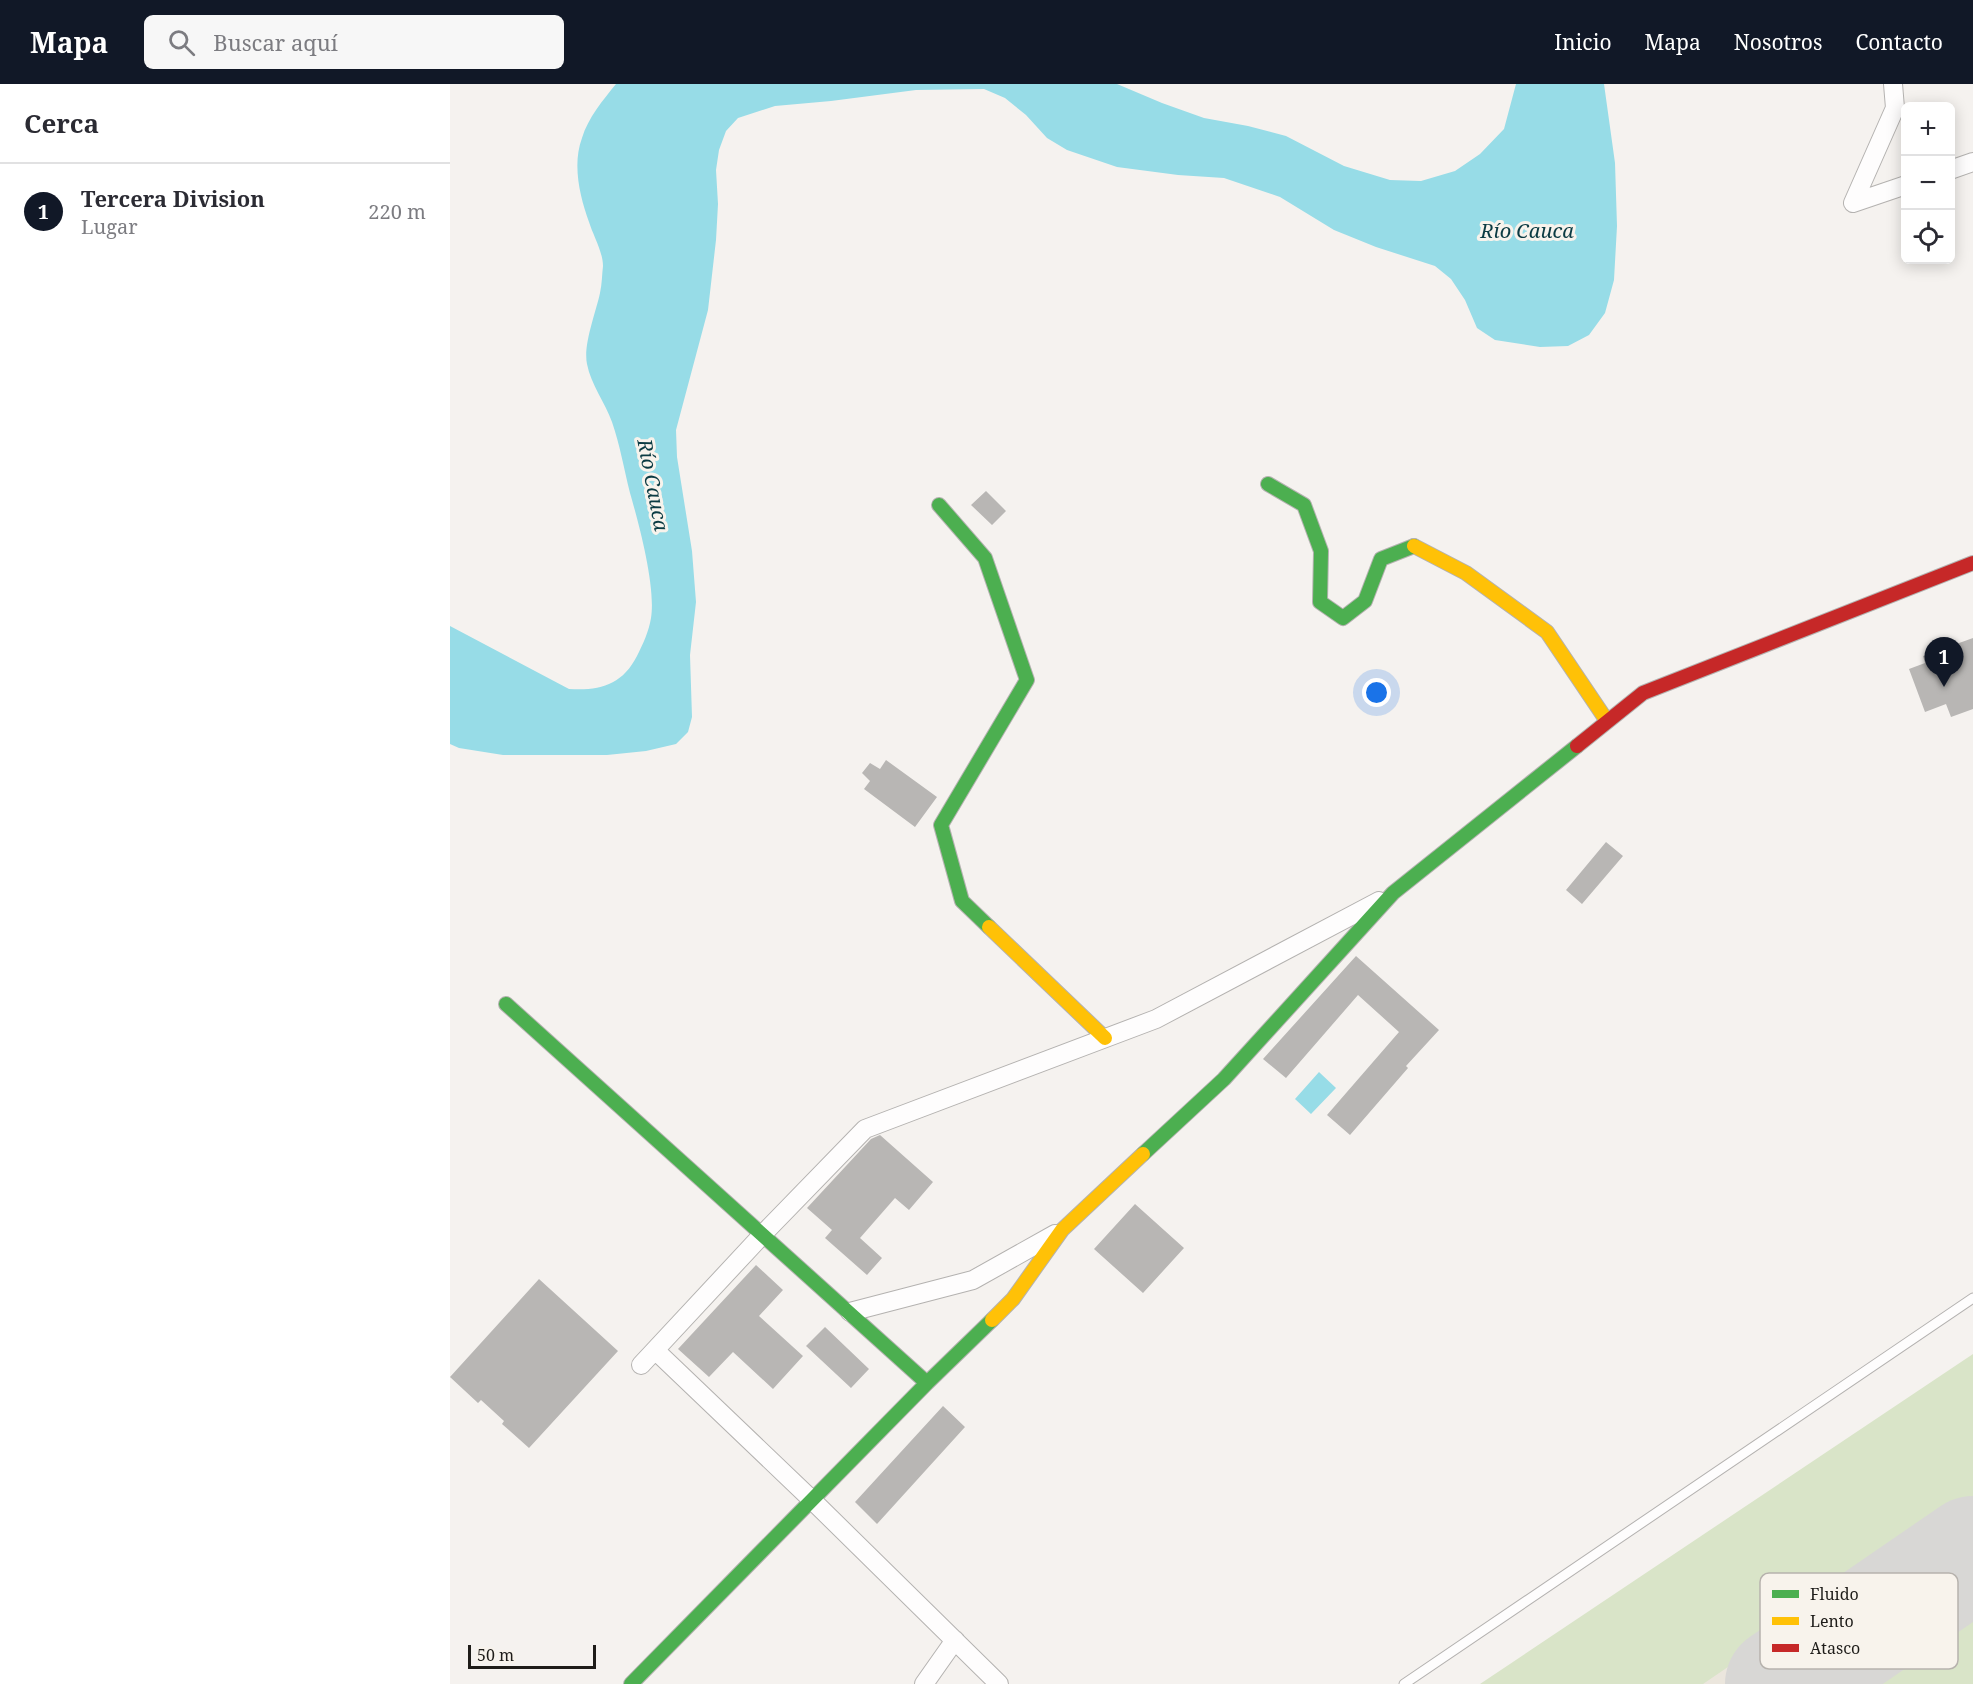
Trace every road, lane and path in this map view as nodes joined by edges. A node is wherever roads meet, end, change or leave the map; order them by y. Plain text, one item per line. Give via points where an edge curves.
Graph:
1 (1893, 84) edge
2 (1973, 162) edge
3 (1955, 168) edge
4 (1901, 186) edge
5 (1268, 484) dead end
6 (939, 505) dead end
7 (1973, 563) edge
8 (1607, 722) junction
9 (1393, 893) junction
10 (506, 1004) dead end
11 (1105, 1038) junction
12 (1062, 1230) junction
13 (763, 1234) junction
14 (1973, 1298) edge
15 (850, 1312) junction
16 (655, 1350) junction
17 (641, 1365) dead end
18 (927, 1383) junction
19 (813, 1501) junction
20 (955, 1640) junction
21 (631, 1684) edge
22 (924, 1684) edge
23 (999, 1684) edge
24 (1404, 1684) edge

1 - 4 street via 1895,108 1853,203
2 - 3 street
5 - 8 street via 1304,505 1321,551 1320,602 1328,608 1343,618 1365,601 1381,559 1414,546 1466,573 1546,632
6 - 11 street via 985,558 1027,680 941,825 962,901
7 - 8 street via 1643,693
8 - 9 street
9 - 11 street via 1156,1019
9 - 12 street via 1224,1079
10 - 13 street
11 - 13 street via 865,1129
12 - 15 street via 973,1280
12 - 18 street via 1013,1299
13 - 15 street
13 - 16 street
14 - 24 lane
15 - 18 street
16 - 17 street
16 - 19 street
18 - 19 street
19 - 20 street
19 - 21 street
20 - 22 street
20 - 23 street

